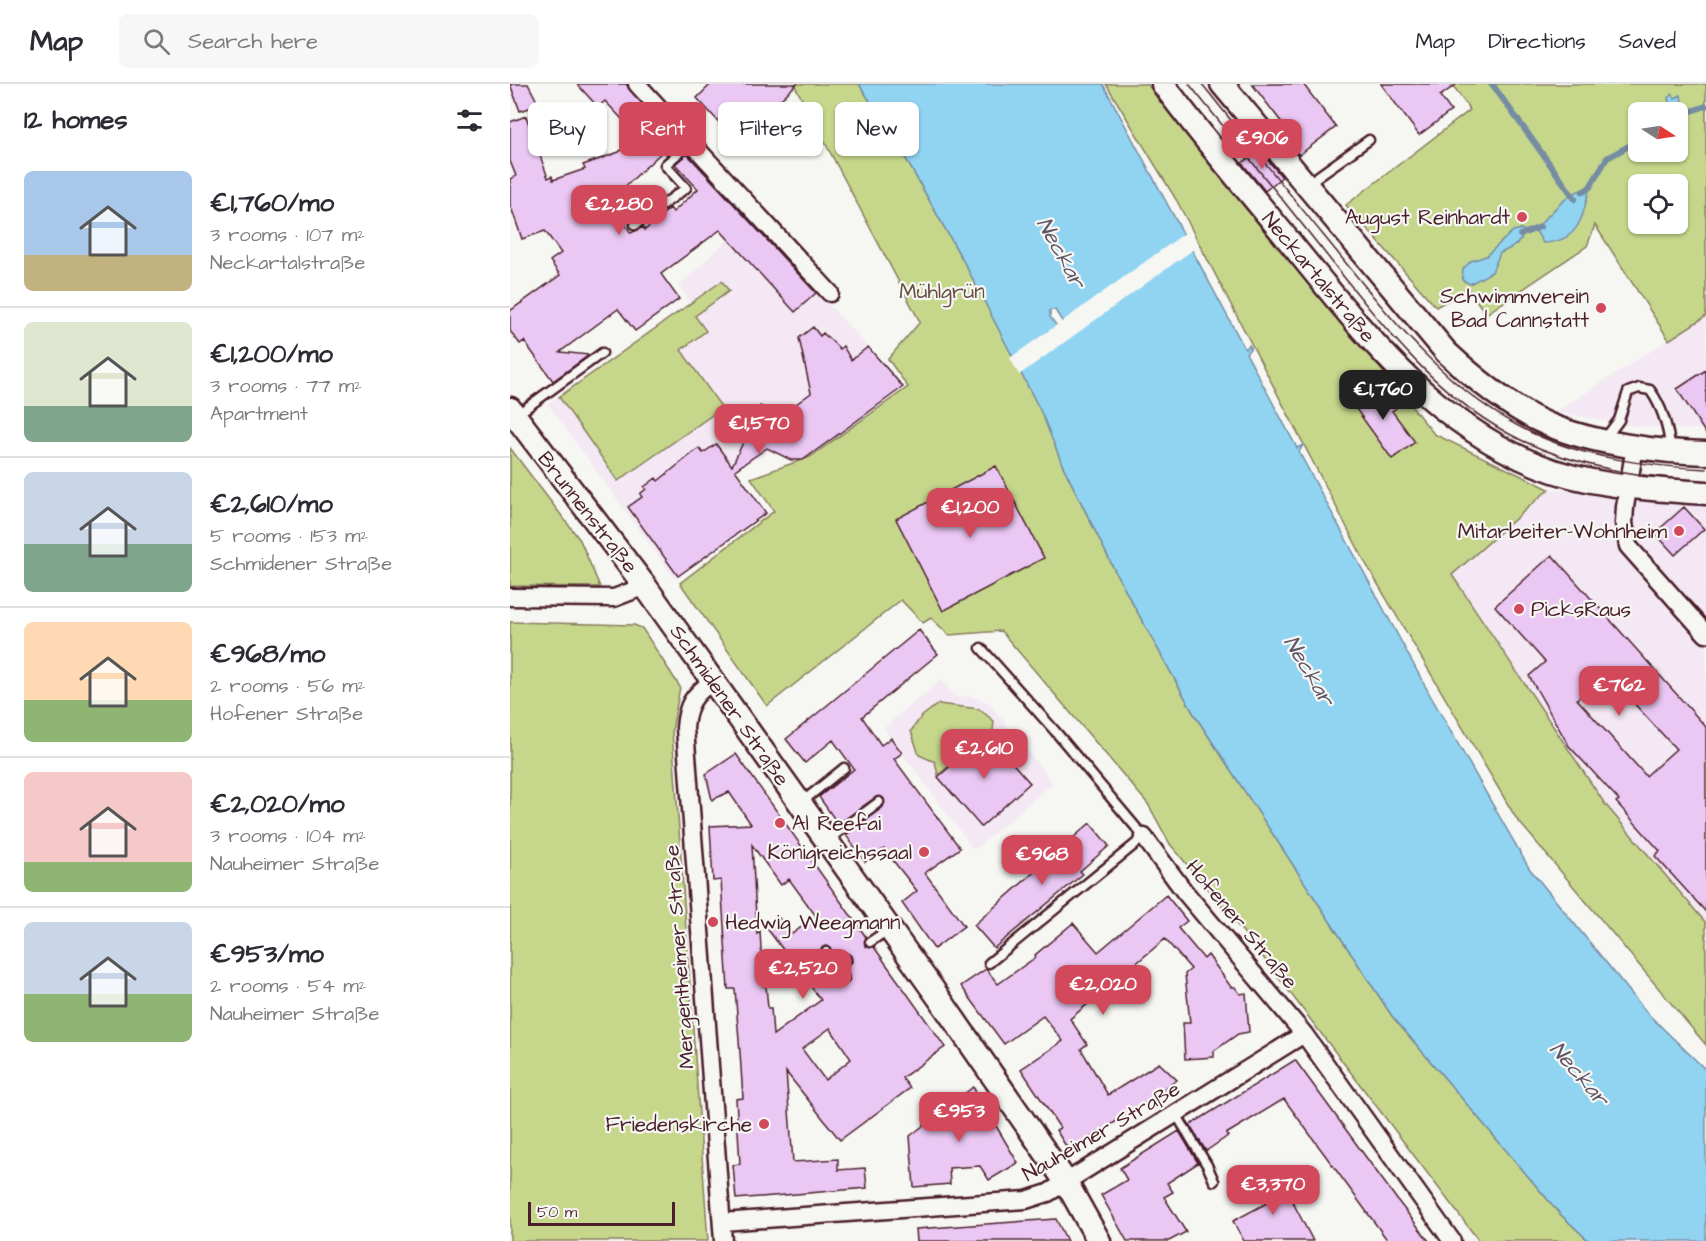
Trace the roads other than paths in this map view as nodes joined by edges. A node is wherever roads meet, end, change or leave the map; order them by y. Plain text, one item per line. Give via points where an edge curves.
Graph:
1 (637, 84) edge
2 (1163, 84) edge
3 (1222, 84) edge
4 (653, 102) edge
5 (1369, 140) dead end
6 (675, 156) edge
7 (702, 156) edge
8 (1307, 185) junction
9 (635, 225) dead end
10 (830, 293) dead end
11 (602, 353) dead end
12 (512, 413) edge
13 (1603, 440) junction
14 (1635, 446) junction
15 (1671, 452) junction
16 (1706, 453) edge
17 (1627, 488) junction
18 (1706, 494) edge
19 (645, 586) junction
20 (510, 597) edge
21 (1706, 634) edge
22 (981, 648) dead end
23 (713, 681) junction
24 (844, 768) dead end
25 (879, 802) dead end
26 (799, 804) junction
27 (1143, 837) junction
28 (826, 841) junction
29 (889, 929) junction
30 (870, 942) dead end
31 (826, 952) dead end
32 (846, 960) dead end
33 (989, 963) dead end
34 (836, 967) junction
35 (844, 978) dead end
36 (1304, 1034) junction
37 (1176, 1114) junction
38 (1214, 1181) dead end
39 (1066, 1182) junction
40 (722, 1222) junction
41 (723, 1241) edge
42 (1099, 1241) edge
43 (1452, 1241) edge

1 - 4 street
2 - 17 main road, Neckartalstraße via 1360,328 1440,409 1539,466
3 - 8 main road
5 - 8 lane
6 - 9 lane via 665,165 686,188
7 - 10 street
8 - 13 main road via 1446,352 1471,375 1547,424
11 - 12 lane
12 - 19 main road, Brunnenstraße
13 - 14 main road
13 - 15 lane via 1619,420 1628,392 1639,388 1650,390 1658,401 1668,427
14 - 15 main road
14 - 17 street
15 - 16 main road
17 - 18 main road, Neckartalstraße
17 - 21 street via 1624,523 1628,546
19 - 20 street via 614,598
19 - 23 main road, Schmidener Straße
22 - 27 lane, Hofener Straße
23 - 26 main road, Schmidener Straße
23 - 40 street, Mergentheimer Straße via 692,697 686,710 686,728
24 - 26 lane
25 - 28 lane
26 - 28 main road, Schmidener Straße
27 - 33 lane
27 - 36 street, Hofener Straße
28 - 29 main road, Schmidener Straße
29 - 30 lane
29 - 39 main road, Schmidener Straße
31 - 34 lane
32 - 34 lane
34 - 35 lane
36 - 37 street, Nauheimer Straße
36 - 43 street, Hofener Straße
37 - 38 lane
37 - 39 street, Nauheimer Straße
39 - 40 street, Nauheimer Straße via 1026,1200
39 - 42 main road, Schmidener Straße
40 - 41 street, Mergentheimer Straße

